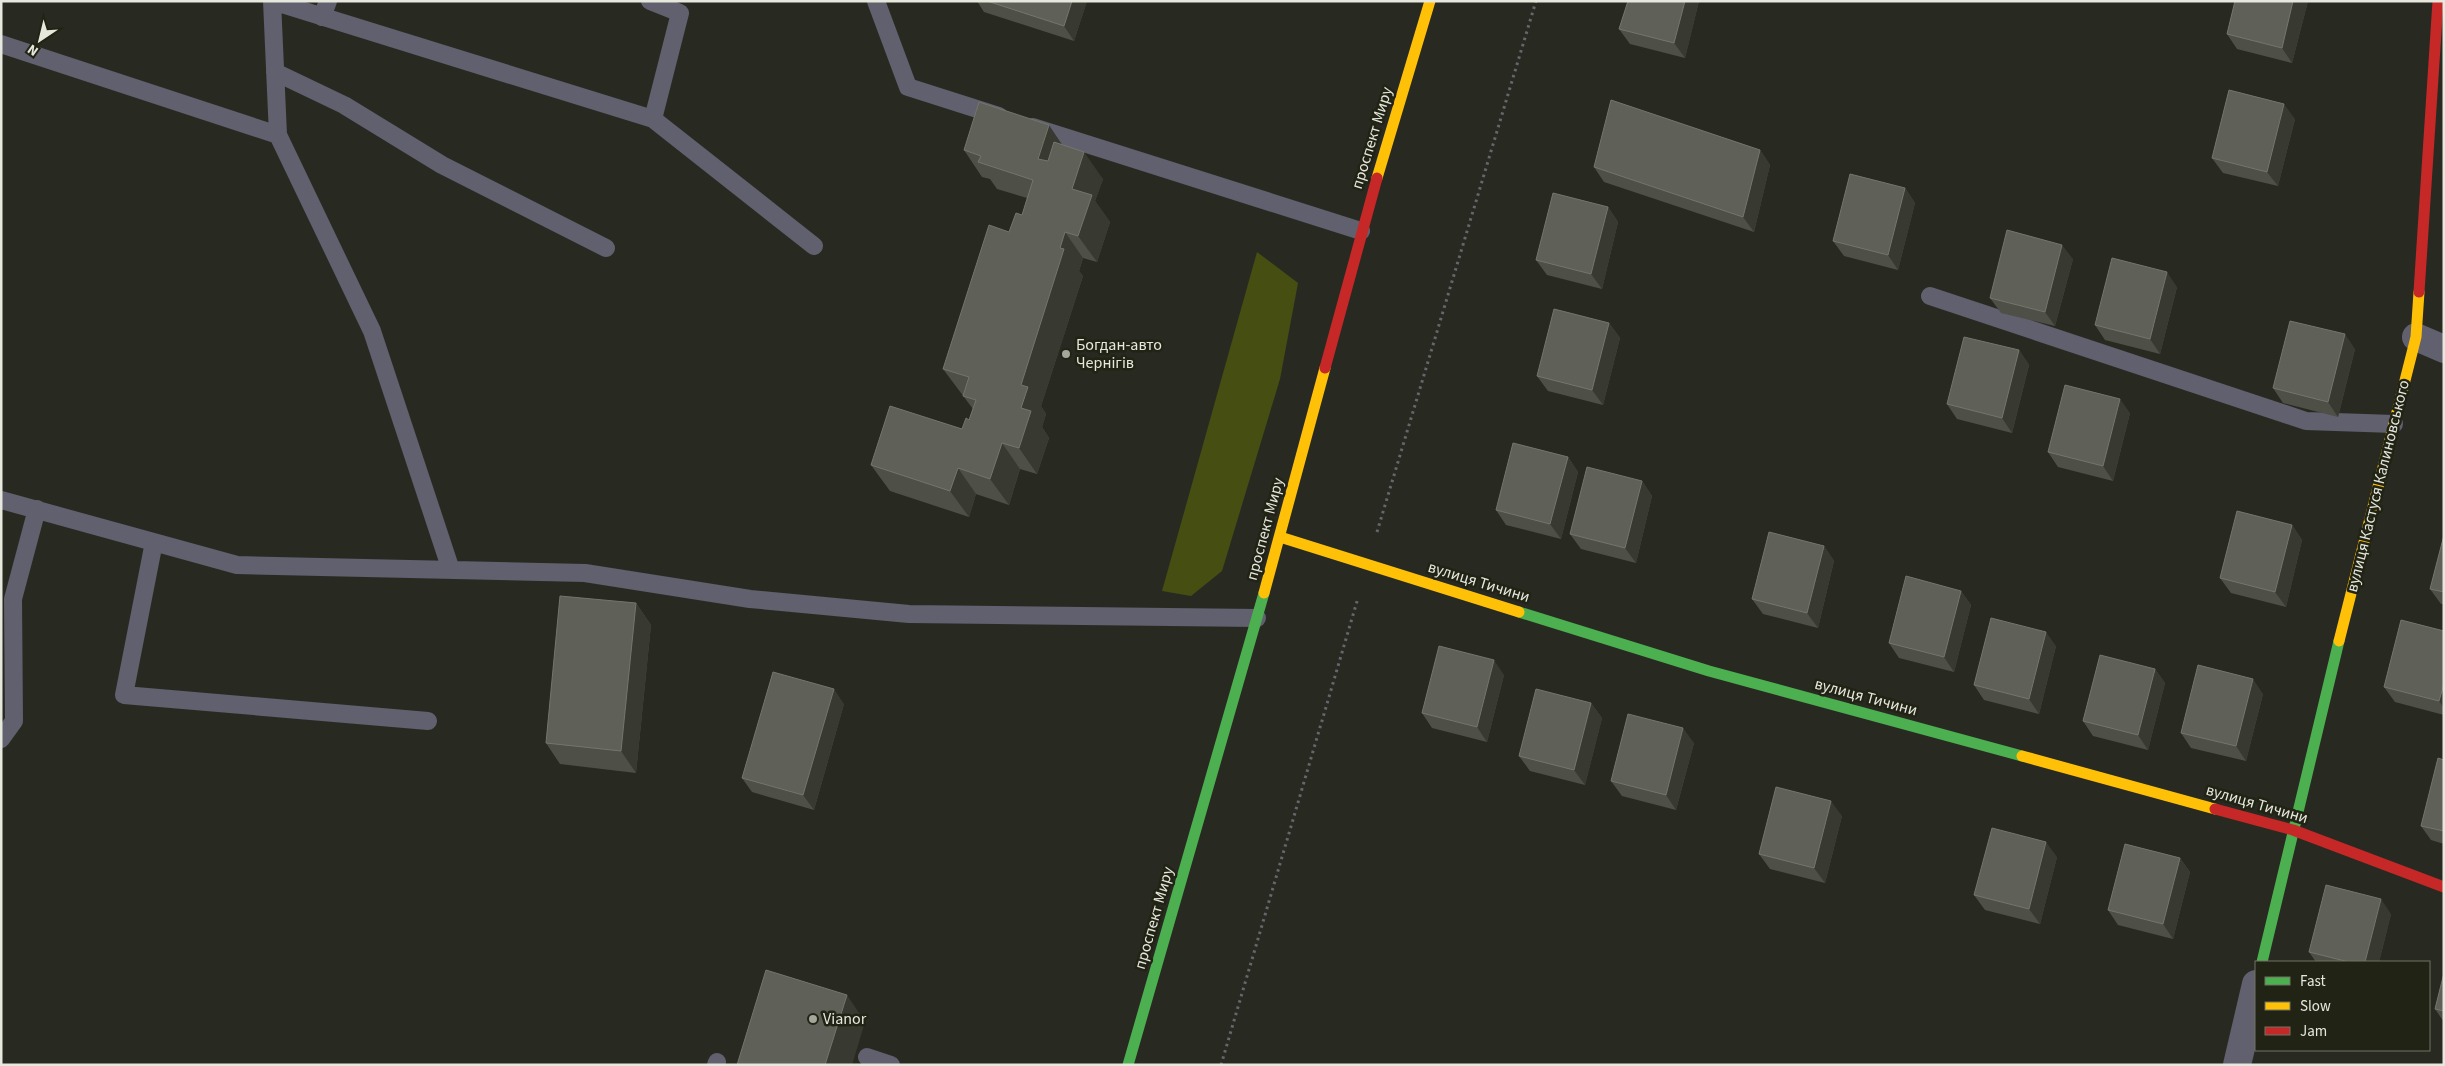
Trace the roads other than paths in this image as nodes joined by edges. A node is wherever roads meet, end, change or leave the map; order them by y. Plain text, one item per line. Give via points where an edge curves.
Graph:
1 (272, 1) edge
2 (650, 1) edge
3 (876, 1) edge
4 (1430, 1) edge
5 (2438, 1) edge
6 (325, 9) edge
7 (1, 44) edge
8 (275, 72) junction
9 (653, 119) junction
10 (278, 135) junction
11 (1361, 231) junction
12 (814, 246) dead end
13 (606, 248) dead end
14 (1930, 296) dead end
15 (2416, 337) junction
16 (2444, 349) edge
17 (2394, 424) junction
18 (1, 500) edge
19 (37, 510) junction
20 (1280, 537) junction
21 (154, 542) junction
22 (451, 570) junction
23 (1257, 618) junction
24 (428, 722) dead end
25 (1, 739) edge
26 (2293, 830) junction
27 (2444, 887) edge
28 (2262, 961) edge
29 (2255, 988) edge
30 (867, 1058) dead end
31 (892, 1065) edge
32 (1128, 1065) edge
33 (2237, 1065) edge

1 - 6 lane
1 - 8 lane
2 - 9 lane via 680,13
3 - 11 lane via 908,88
4 - 11 street, проспект Миру
5 - 15 street, вулиця Кастуся Калиновського
6 - 9 lane
7 - 10 lane
8 - 10 lane
8 - 13 lane via 344,105 442,165
9 - 12 lane
10 - 22 lane via 372,331
11 - 20 street, проспект Миру
14 - 17 lane via 2306,421
15 - 16 street
15 - 17 street, вулиця Кастуся Калиновського
17 - 26 street, вулиця Кастуся Калиновського
18 - 19 lane
19 - 21 lane
19 - 25 lane via 13,599 14,721
20 - 23 street, проспект Миру
20 - 26 street, вулиця Тичини via 1710,671
21 - 22 lane via 237,565
21 - 24 lane via 124,695
22 - 23 lane via 585,573 750,599 909,614
23 - 32 street, проспект Миру
26 - 27 street, вулиця Тичини
26 - 28 street, вулиця Кастуся Калиновського
29 - 33 street
30 - 31 lane

